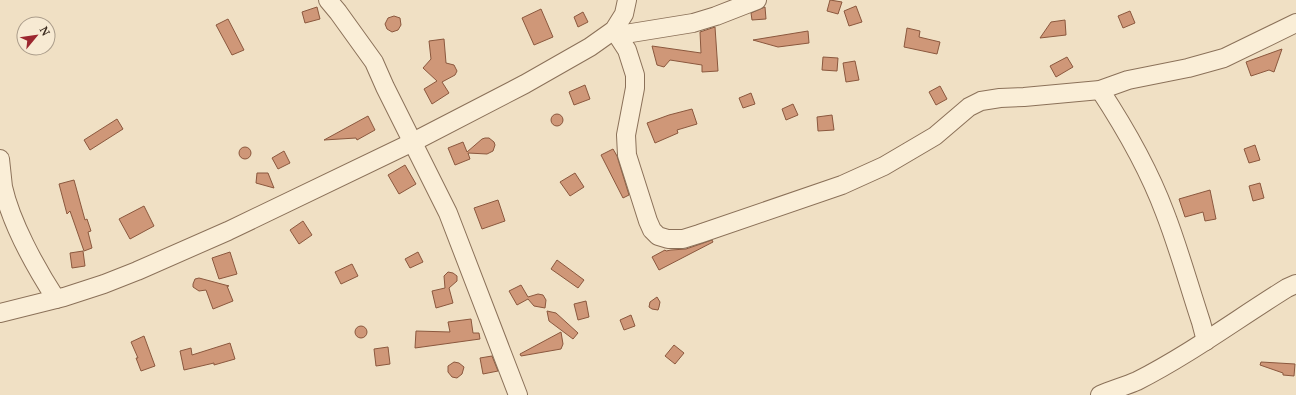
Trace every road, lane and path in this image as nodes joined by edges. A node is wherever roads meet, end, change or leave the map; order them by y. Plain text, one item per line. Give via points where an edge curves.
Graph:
1 (328, 0) edge
2 (627, 0) edge
3 (756, 0) edge
4 (1296, 23) edge
5 (617, 33) junction
6 (1100, 90) junction
7 (412, 142) junction
8 (0, 159) edge
9 (1296, 284) edge
10 (56, 299) junction
11 (0, 312) edge
12 (1206, 341) junction
13 (518, 395) edge
14 (1100, 395) edge

1 - 7 street via 374,62
2 - 5 street
3 - 5 street via 693,23
4 - 6 street via 1208,63 1128,80
5 - 6 street via 627,50 635,75 626,135 627,155 652,230 658,236 668,239 683,239 842,185 884,166 935,136 969,107 982,101
5 - 7 street
6 - 12 street via 1145,168 1165,212
7 - 10 street via 228,231 104,284
7 - 13 street via 448,213
8 - 10 street via 4,187 14,220 34,263
9 - 12 street via 1281,291
10 - 11 street
12 - 14 street via 1135,381

